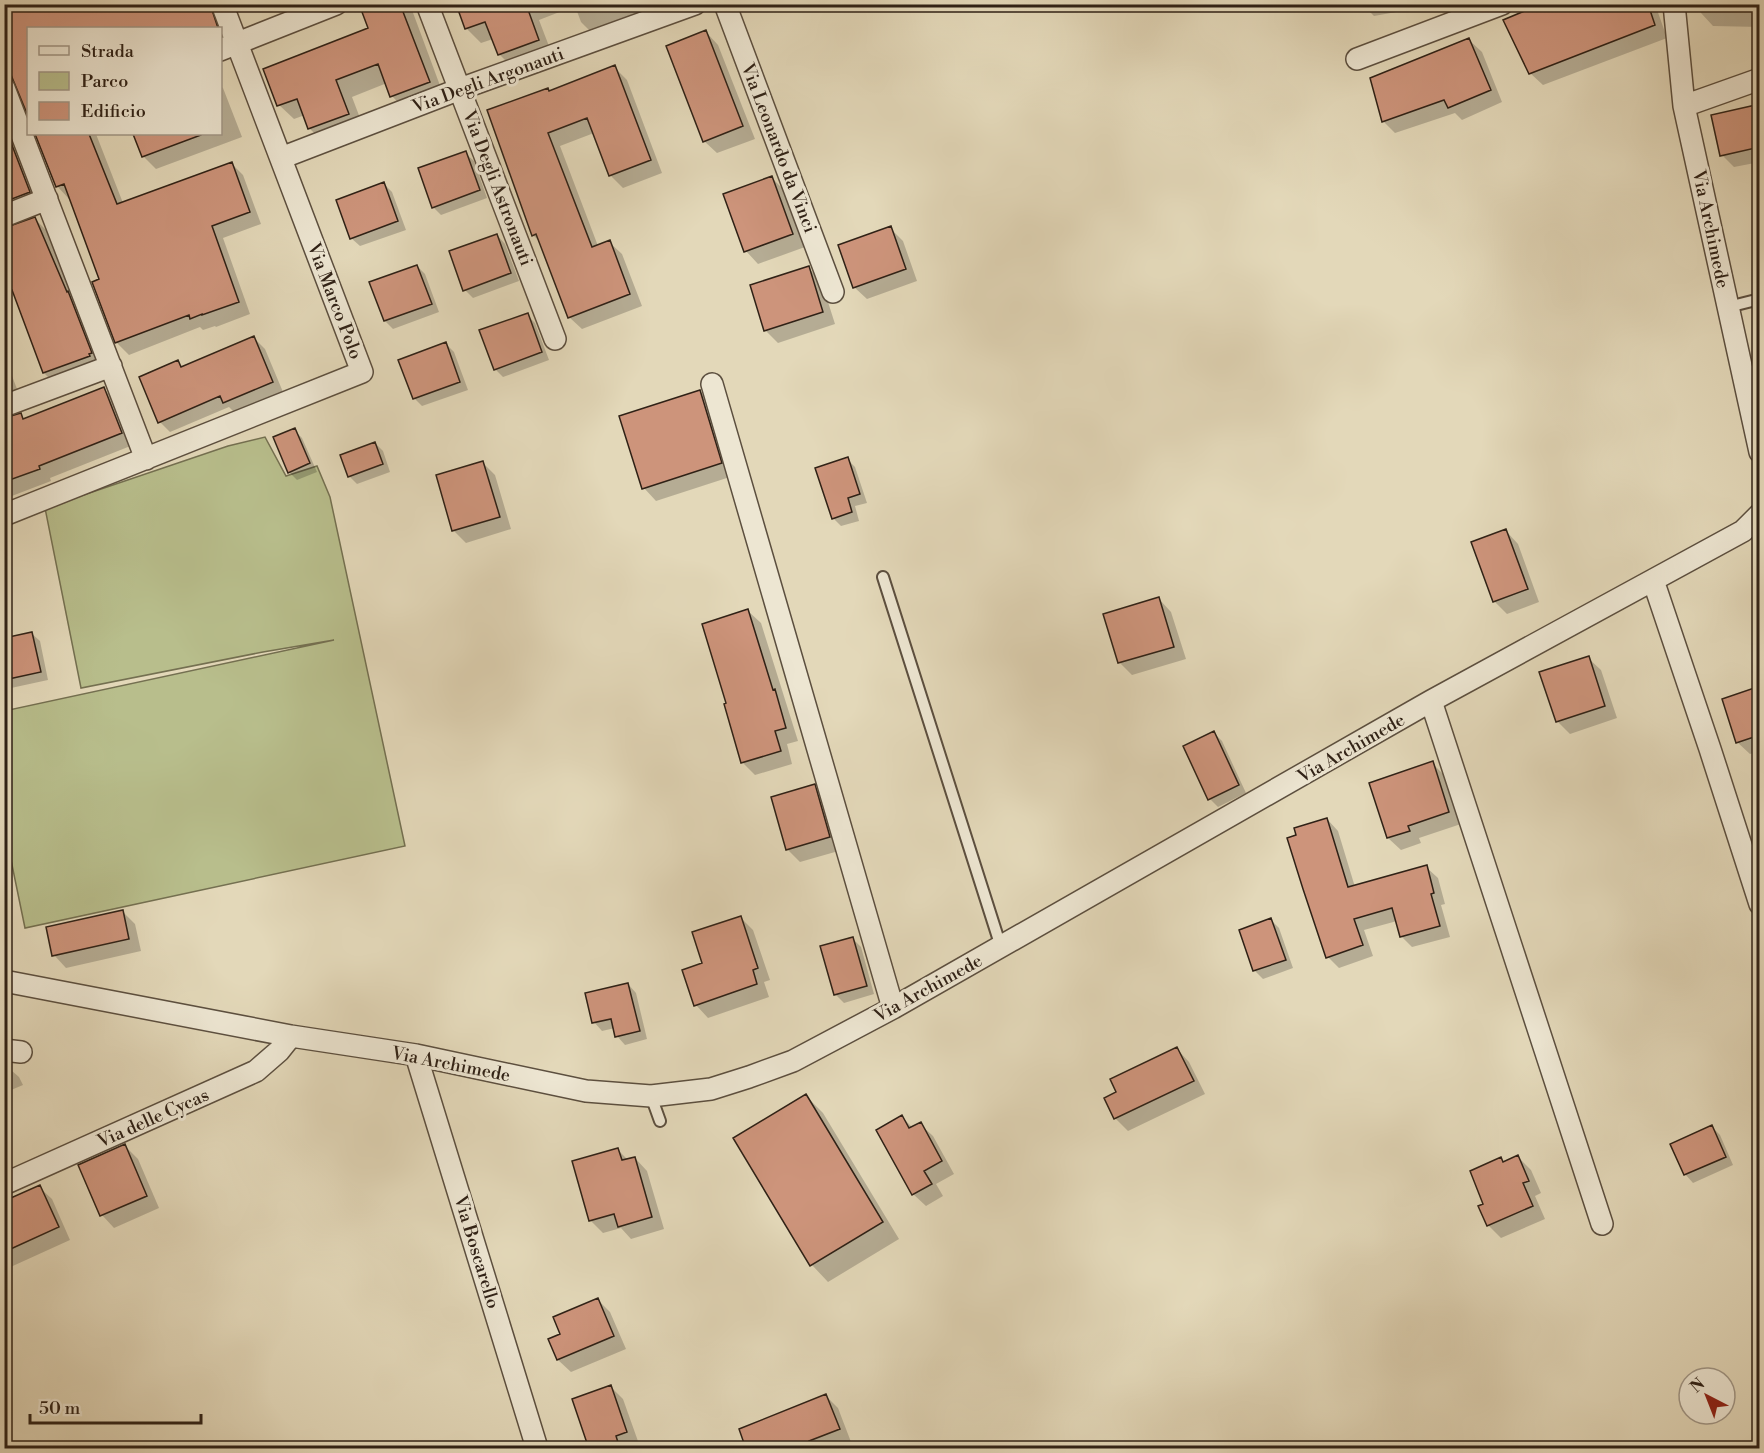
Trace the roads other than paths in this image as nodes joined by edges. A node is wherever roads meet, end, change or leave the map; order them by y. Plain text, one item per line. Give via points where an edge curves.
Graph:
1 (222, 4) edge
2 (336, 4) edge
3 (427, 4) edge
4 (695, 4) edge
5 (725, 4) edge
6 (1502, 4) edge
7 (1674, 4) edge
8 (229, 46) edge
9 (1357, 59) dead end
10 (1760, 79) edge
11 (4, 88) edge
12 (460, 89) junction
13 (1684, 106) junction
14 (17, 126) edge
15 (281, 158) junction
16 (47, 199) junction
17 (4, 216) edge
18 (833, 292) dead end
19 (1760, 299) edge
20 (1728, 307) junction
21 (555, 339) dead end
22 (111, 366) junction
23 (712, 384) dead end
24 (4, 406) edge
25 (1760, 452) edge
26 (146, 459) junction
27 (1760, 514) edge
28 (4, 515) edge
29 (1751, 533) edge
30 (883, 577) dead end
31 (1653, 580) junction
32 (1431, 701) junction
33 (1758, 891) edge
34 (1001, 948) junction
35 (4, 981) edge
36 (893, 1008) junction
37 (291, 1036) junction
38 (416, 1055) junction
39 (651, 1096) junction
40 (660, 1122) dead end
41 (4, 1184) edge
42 (1602, 1224) dead end
43 (537, 1449) edge

1 - 8 street, Via Marco Polo
2 - 8 street
3 - 12 street, Via Degli Astronauti
4 - 12 street, Via Degli Argonauti
5 - 18 street, Via Leonardo da Vinci
6 - 9 street
7 - 13 street, Via Archimede
8 - 15 street, Via Marco Polo
10 - 13 street
11 - 14 street
12 - 15 street, Via Degli Argonauti
12 - 21 street, Via Degli Astronauti
13 - 20 street, Via Archimede
14 - 16 street
15 - 26 street, Via Marco Polo via 362,372
16 - 17 street
16 - 22 street
19 - 20 lane
20 - 25 street, Via Archimede
22 - 24 street
22 - 26 street
23 - 36 street
26 - 28 street, Via Marco Polo
27 - 29 street, Via Archimede
29 - 31 street, Via Archimede
30 - 34 lane
31 - 32 street, Via Archimede
31 - 33 street
32 - 34 street, Via Archimede
32 - 42 street
34 - 36 street, Via Archimede
35 - 37 street, Via Archimede
36 - 39 street, Via Archimede via 793,1061 760,1073 711,1089
37 - 38 street, Via Archimede
37 - 41 street, Via delle Cycas via 256,1071
38 - 39 street, Via Archimede via 586,1091
38 - 43 street, Via Boscarello
39 - 40 lane

